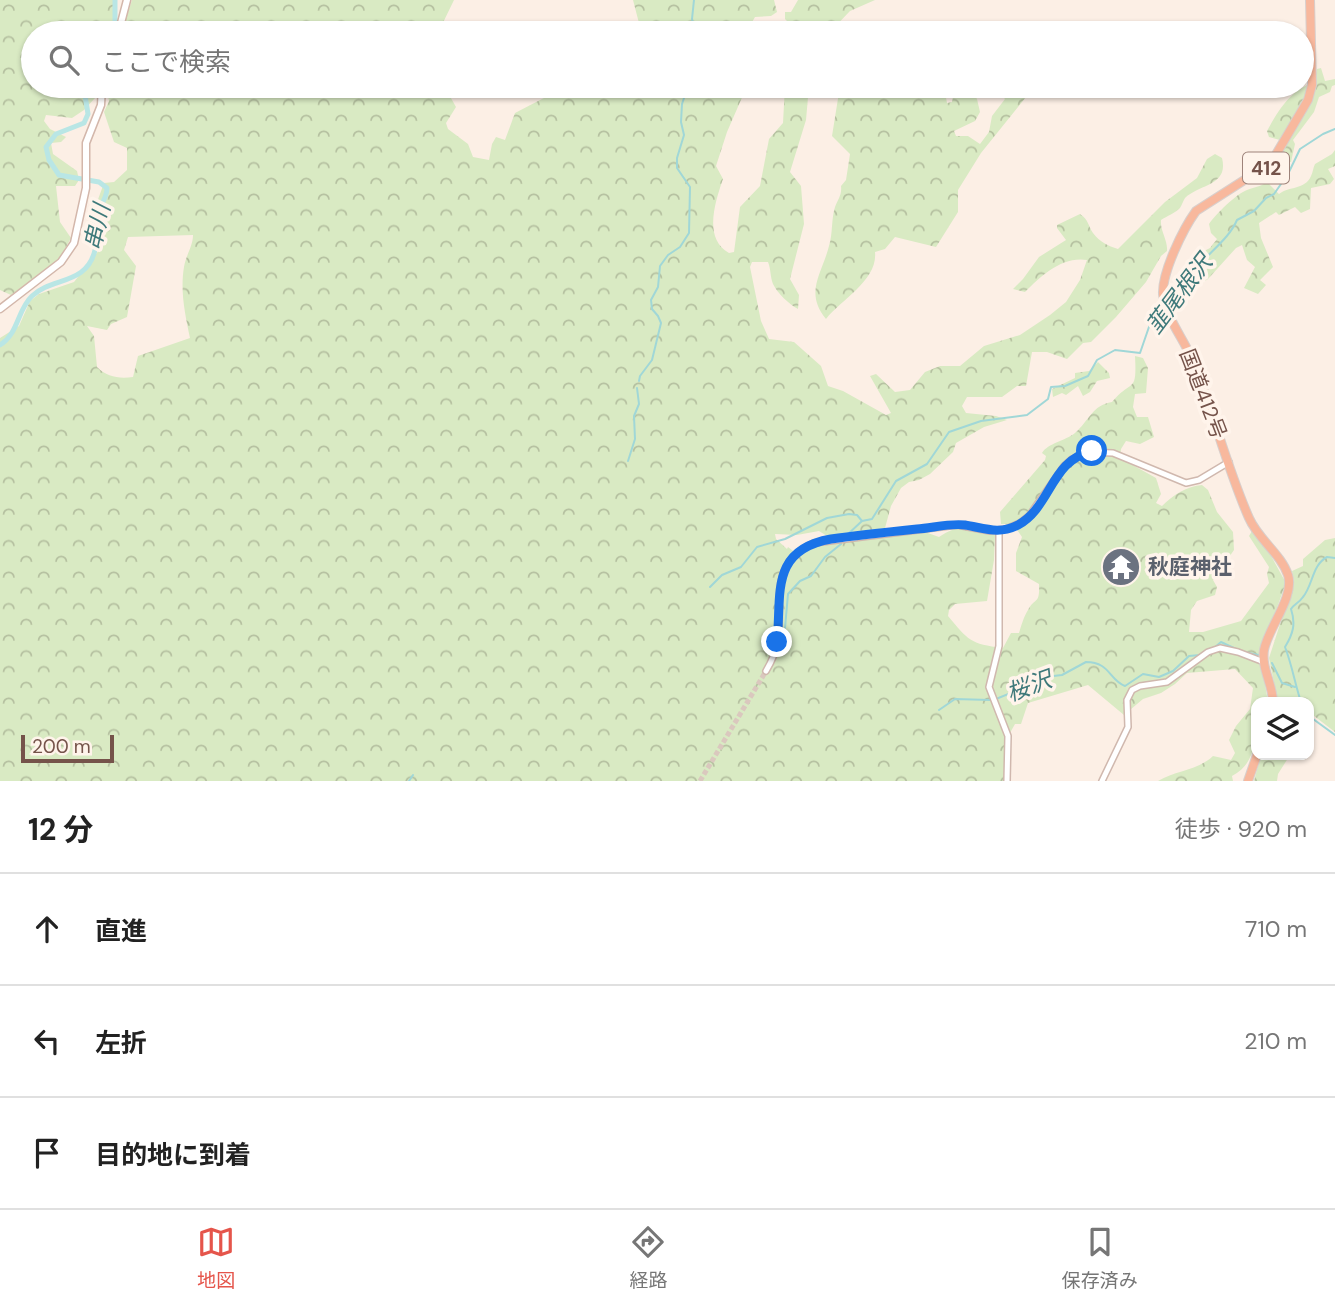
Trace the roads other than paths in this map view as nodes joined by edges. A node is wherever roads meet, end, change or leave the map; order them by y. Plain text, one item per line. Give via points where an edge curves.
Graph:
1 (127, 0) edge
2 (1310, 0) edge
3 (122, 21) edge
4 (1310, 21) edge
5 (102, 98) edge
6 (1309, 98) edge
7 (0, 309) edge
8 (1229, 463) junction
9 (999, 531) junction
10 (1264, 662) junction
11 (766, 671) tunnel mouth
12 (1273, 697) edge
13 (1255, 760) edge
14 (1007, 781) edge
15 (1102, 781) edge
16 (1248, 781) edge

1 - 3 main road
2 - 4 highway, 国道412号 / 412
5 - 7 main road via 86,143 86,182 78,231 68,254
6 - 8 highway, 国道412号 / 412 via 1271,163 1203,205 1190,219 1165,277 1164,302 1192,359
8 - 9 street via 1186,483 1113,453 1087,452 1064,466 1025,520
8 - 10 highway, 国道412号 / 412 via 1249,518 1289,580
9 - 11 street via 957,525 831,539 807,546 791,559 781,578 775,652
9 - 14 street via 999,646 989,682 1009,741
10 - 12 highway, 国道412号 / 412
10 - 15 street via 1220,648 1167,682 1132,690 1127,701 1128,727
13 - 16 highway

